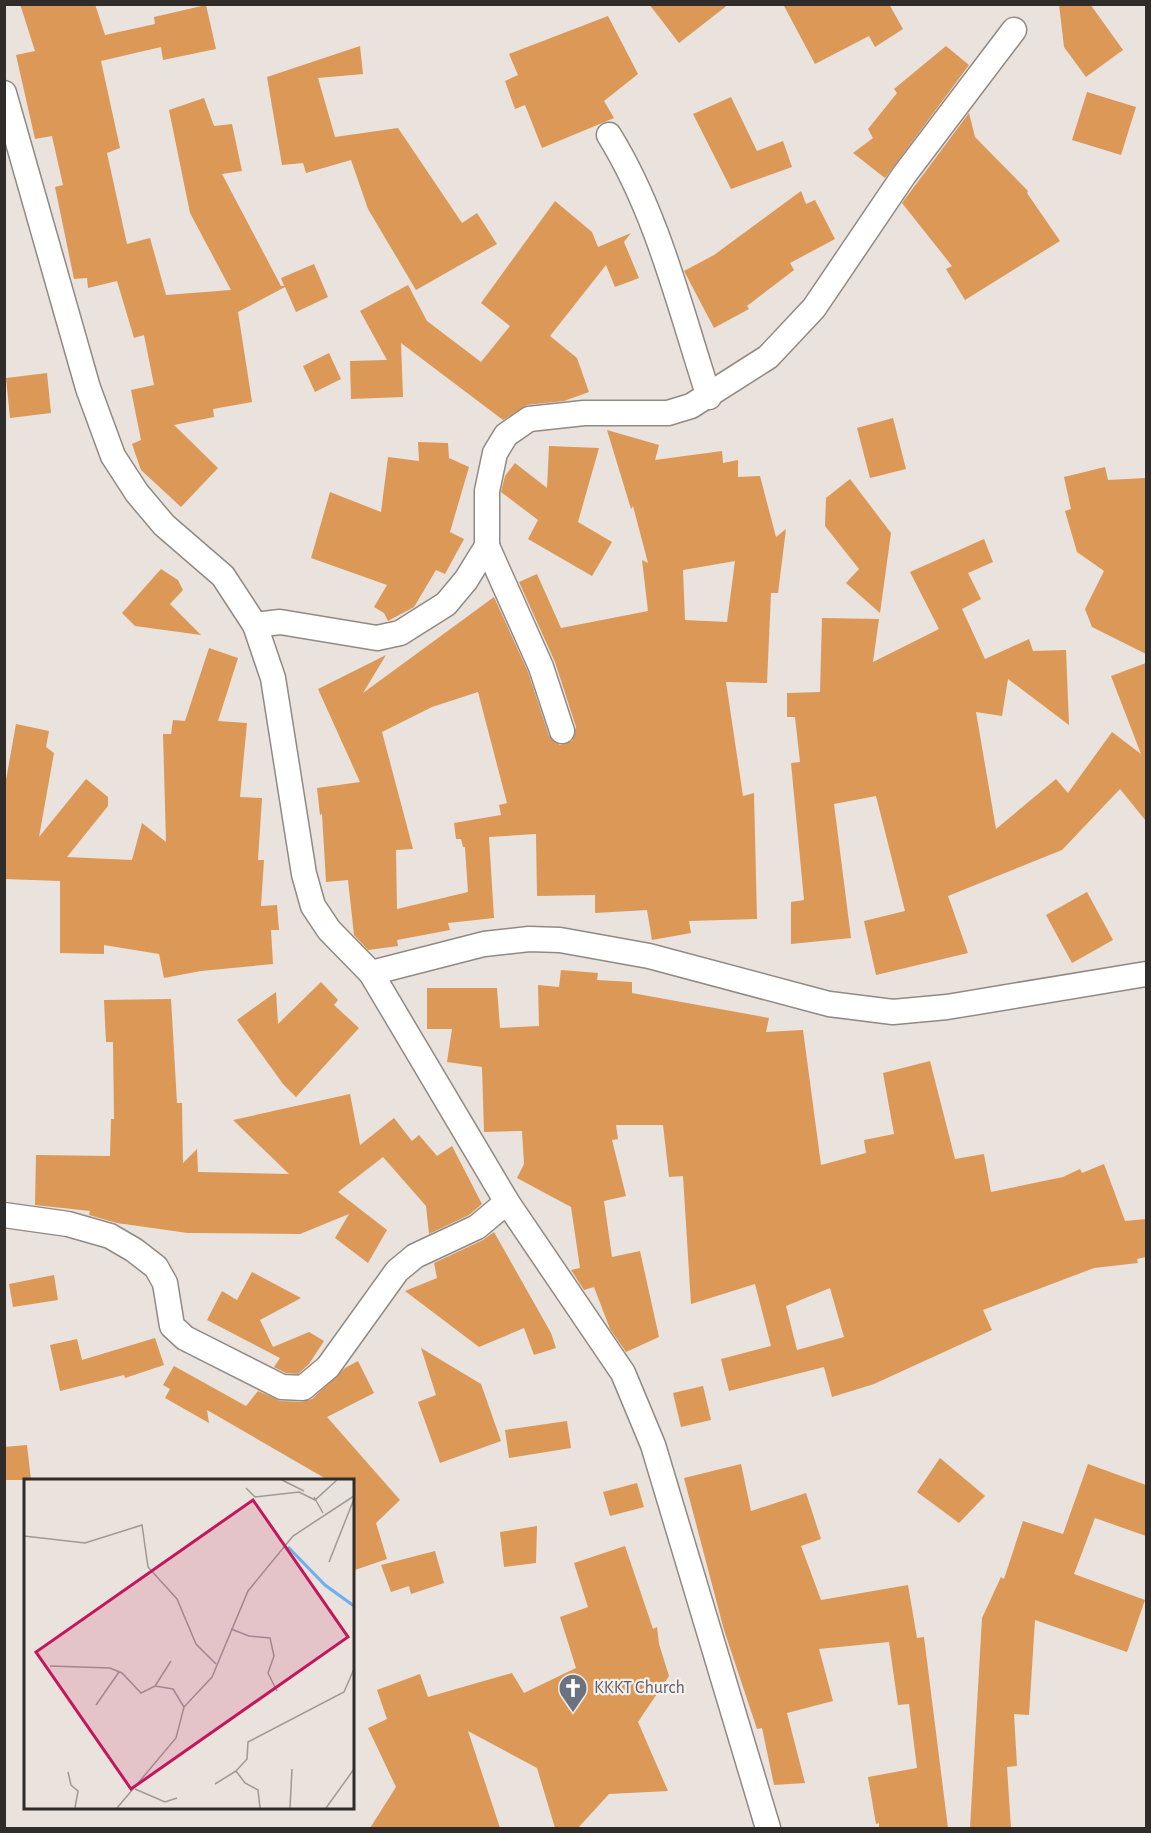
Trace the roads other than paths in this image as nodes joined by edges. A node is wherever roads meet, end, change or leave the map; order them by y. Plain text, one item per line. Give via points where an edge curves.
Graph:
1 (1014, 30) dead end
2 (4, 93) edge
3 (609, 135) dead end
4 (709, 397) junction
5 (487, 546) junction
6 (255, 625) junction
7 (562, 731) dead end
8 (370, 973) junction
9 (1146, 974) edge
10 (507, 1202) junction
11 (4, 1215) edge
12 (768, 1828) edge

1 - 4 street via 904,175 801,324 768,357
2 - 6 street via 88,388 113,456 164,525 223,576
3 - 4 street via 632,171
4 - 5 street via 668,413 584,413 529,419 506,435 495,453 487,491
5 - 6 street via 446,604 400,633 377,638 280,622
5 - 7 street via 541,667
6 - 8 street via 273,678 304,874 313,906 329,930
8 - 9 street via 484,944 560,940 650,956 829,1004 893,1012 947,1007
8 - 10 street
10 - 11 street via 477,1227 416,1256 398,1271 328,1366 303,1388 282,1387 185,1338 172,1326 167,1292 156,1267 126,1245 110,1236 68,1224
10 - 12 street via 623,1372 631,1390 653,1445

